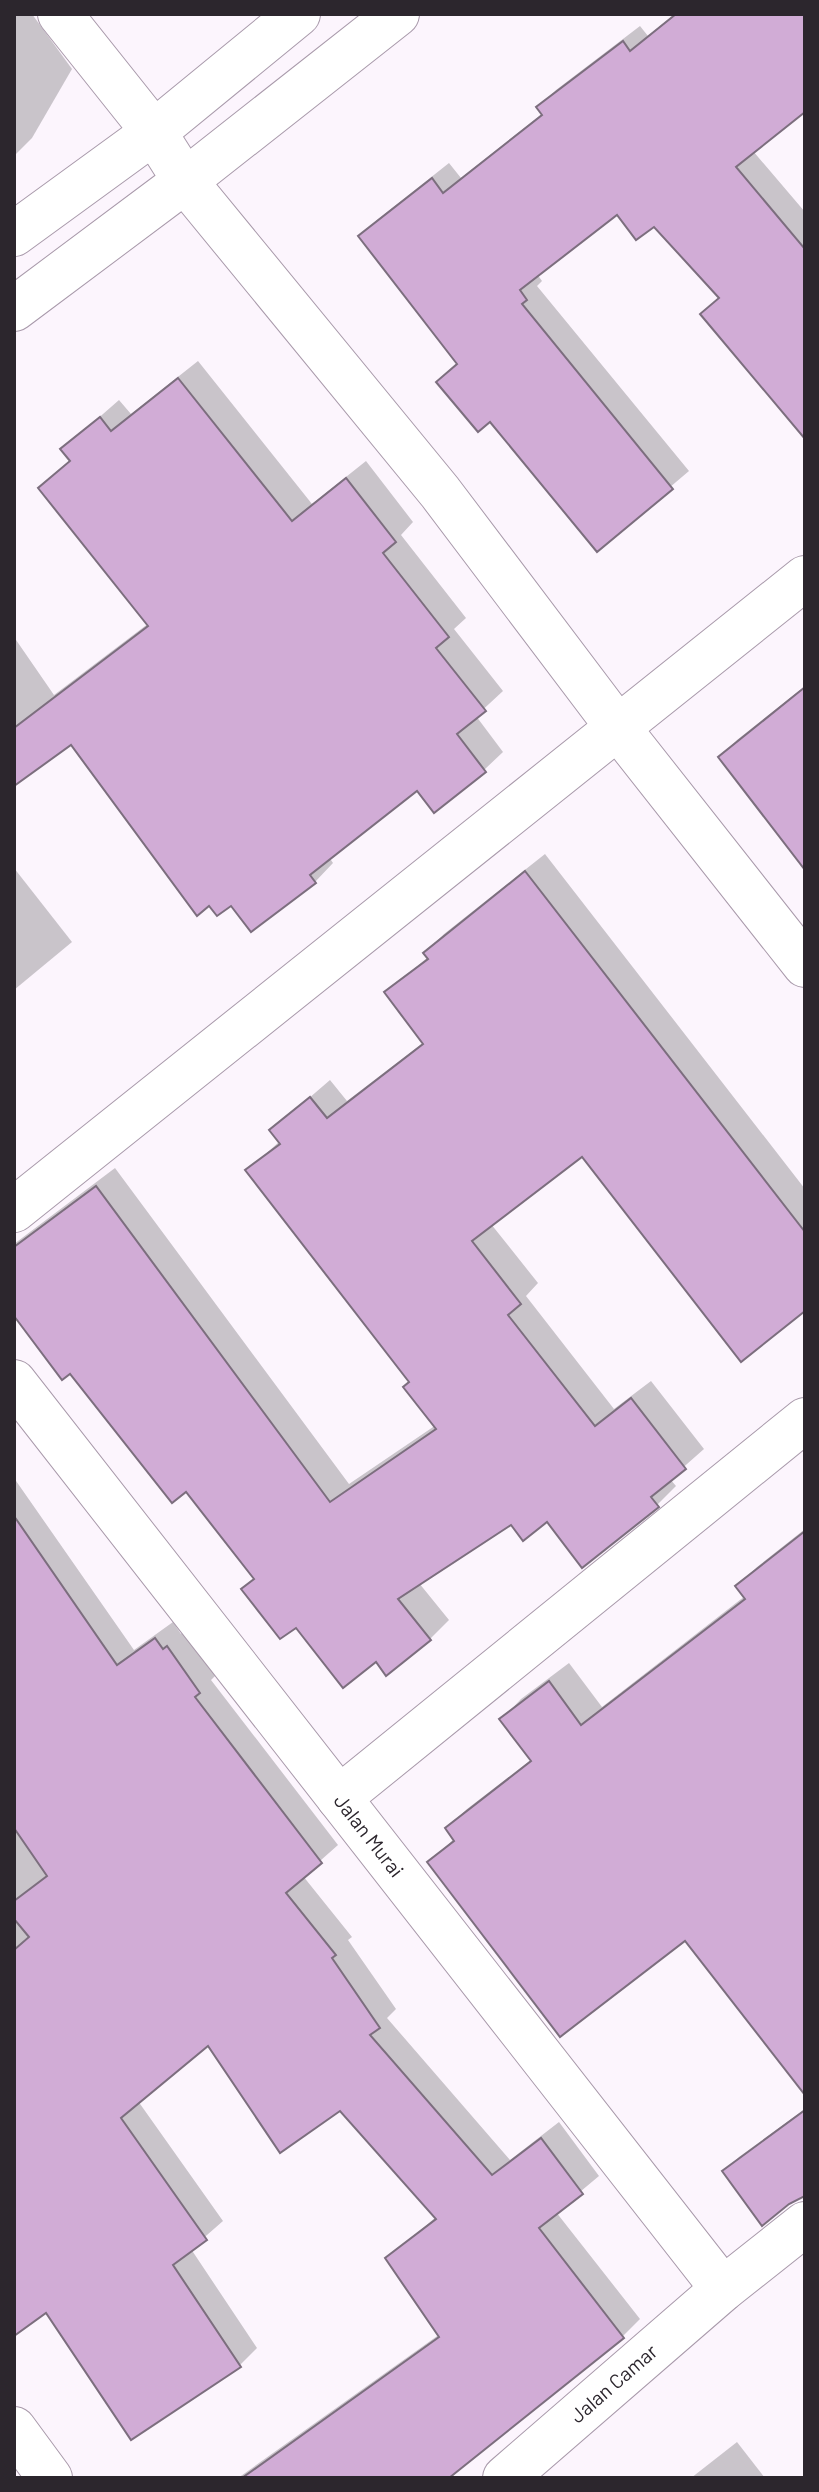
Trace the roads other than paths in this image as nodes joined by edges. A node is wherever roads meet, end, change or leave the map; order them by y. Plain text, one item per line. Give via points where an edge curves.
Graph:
1 (60, 14) edge
2 (298, 14) edge
3 (397, 14) edge
4 (154, 132) junction
5 (185, 181) junction
6 (14, 234) edge
7 (14, 309) edge
8 (805, 578) edge
9 (619, 729) junction
10 (805, 965) edge
11 (14, 1210) edge
12 (14, 1382) edge
13 (805, 1420) edge
14 (339, 1798) junction
15 (805, 2224) edge
16 (723, 2289) junction
17 (14, 2429) edge
18 (50, 2478) edge
19 (505, 2478) edge

1 - 4 street
2 - 4 street
3 - 5 street
4 - 5 street
4 - 6 street
5 - 7 street
5 - 9 street via 440,492
8 - 9 street
9 - 10 street
9 - 11 street
12 - 14 street, Jalan Murai
13 - 14 street
14 - 16 street, Jalan Murai
15 - 16 street, Jalan Camar
16 - 19 street, Jalan Camar
17 - 18 street

